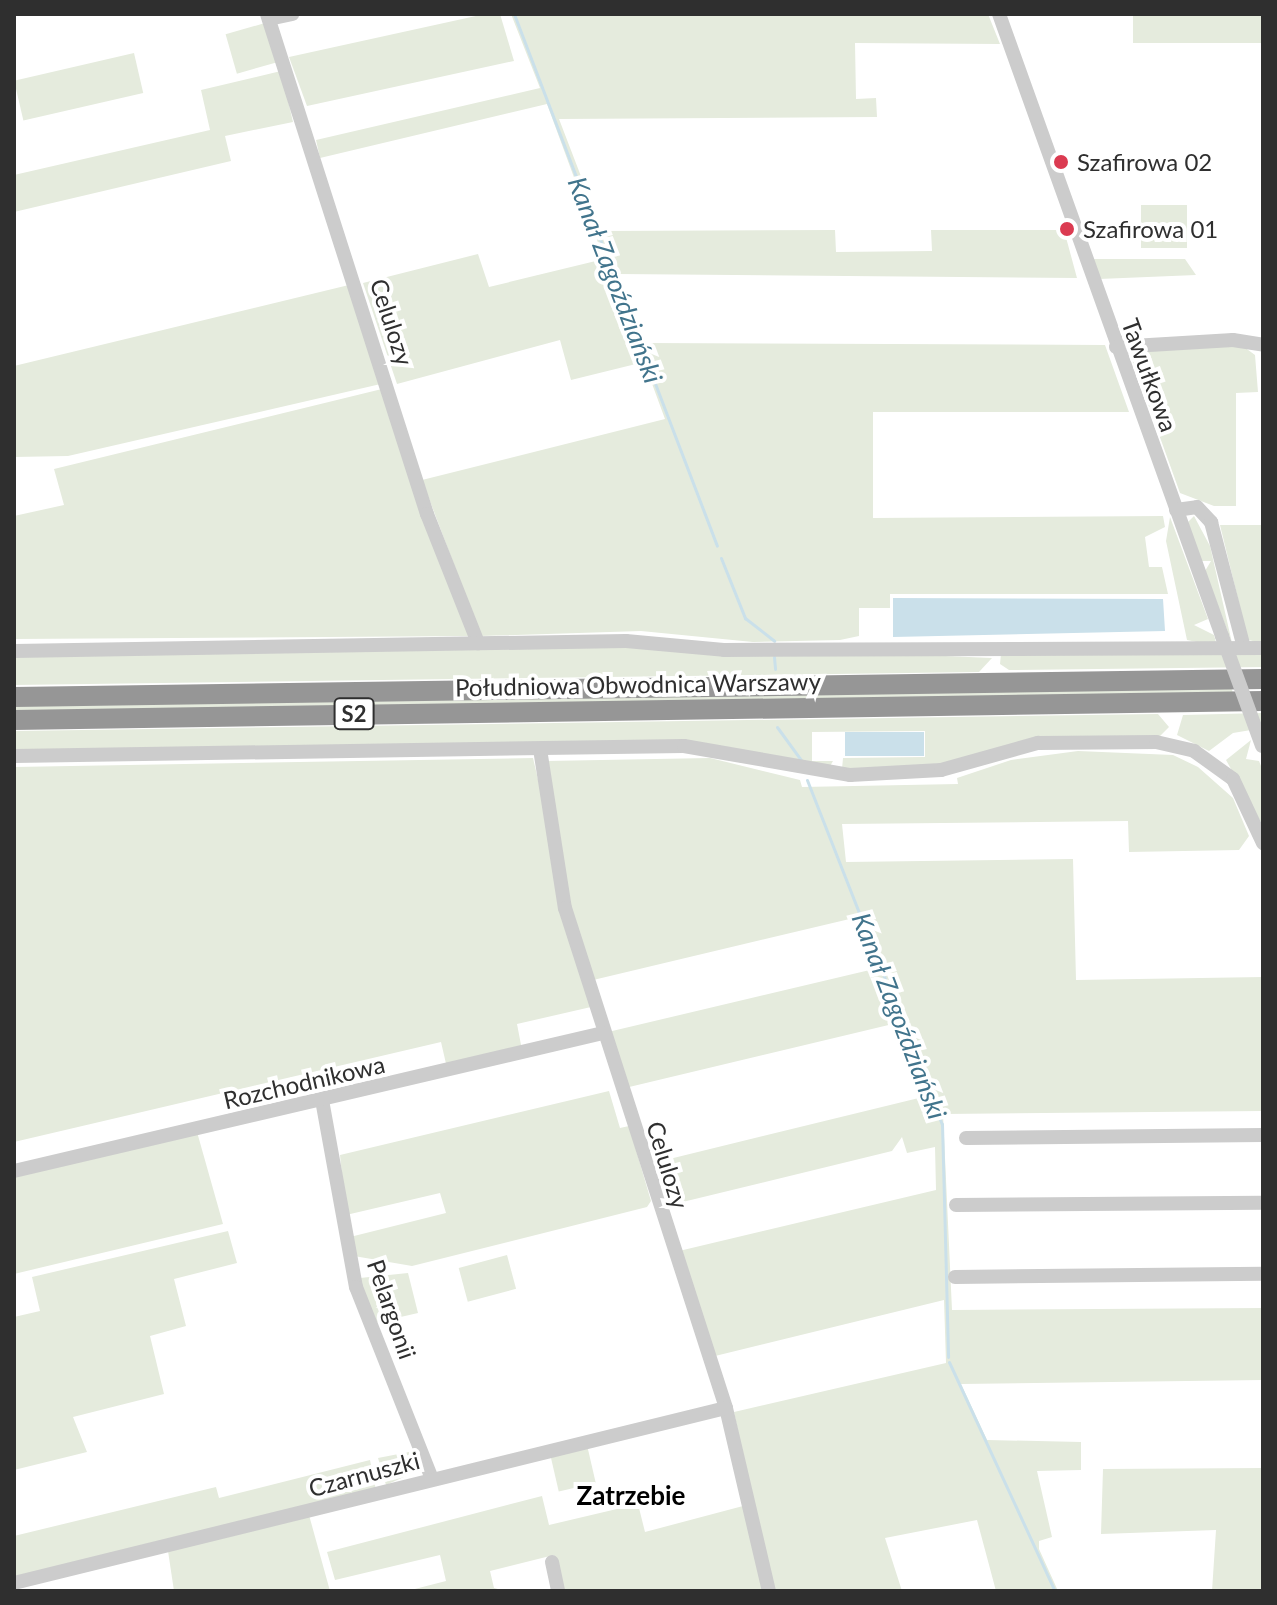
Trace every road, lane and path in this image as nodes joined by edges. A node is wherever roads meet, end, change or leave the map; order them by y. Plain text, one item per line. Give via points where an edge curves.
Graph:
1 (292, 14) edge
2 (999, 14) edge
3 (268, 16) edge
4 (1263, 345) edge
5 (1116, 347) junction
6 (1176, 510) junction
7 (478, 643) junction
8 (1244, 648) junction
9 (1263, 648) edge
10 (14, 651) edge
11 (1263, 679) edge
12 (14, 697) edge
13 (1263, 701) edge
14 (14, 720) edge
15 (1262, 748) edge
16 (540, 749) junction
17 (14, 756) edge
18 (1263, 843) edge
19 (603, 1033) junction
20 (322, 1100) junction
21 (1263, 1135) edge
22 (966, 1138) dead end
23 (14, 1171) edge
24 (1263, 1203) edge
25 (956, 1205) dead end
26 (1263, 1274) edge
27 (955, 1277) dead end
28 (726, 1408) junction
29 (432, 1479) junction
30 (552, 1562) dead end
31 (14, 1583) edge
32 (558, 1591) edge
33 (769, 1591) edge

1 - 3 street
2 - 5 street, Tawułkowa
3 - 7 street, Celulozy via 427,514
4 - 5 street via 1233,340
5 - 6 street, Tawułkowa
6 - 8 street via 1197,507 1211,522
6 - 15 street, Tawułkowa, bridge
7 - 8 street
7 - 10 street
8 - 9 street
11 - 12 highway, Południowa Obwodnica Warszawy / S2
13 - 14 highway, Południowa Obwodnica Warszawy / S2
16 - 17 street
16 - 18 street via 705,747 850,775 941,770 1057,741 1172,743 1233,779
16 - 19 street, Celulozy via 565,908
19 - 20 street, Rozchodnikowa
19 - 28 street, Celulozy
20 - 23 street, Rozchodnikowa
20 - 29 street, Pelargonii via 356,1287
21 - 22 street
24 - 25 street
26 - 27 street
28 - 29 street, Czarnuszki
28 - 33 street, Celulozy
29 - 31 street, Czarnuszki
30 - 32 street

